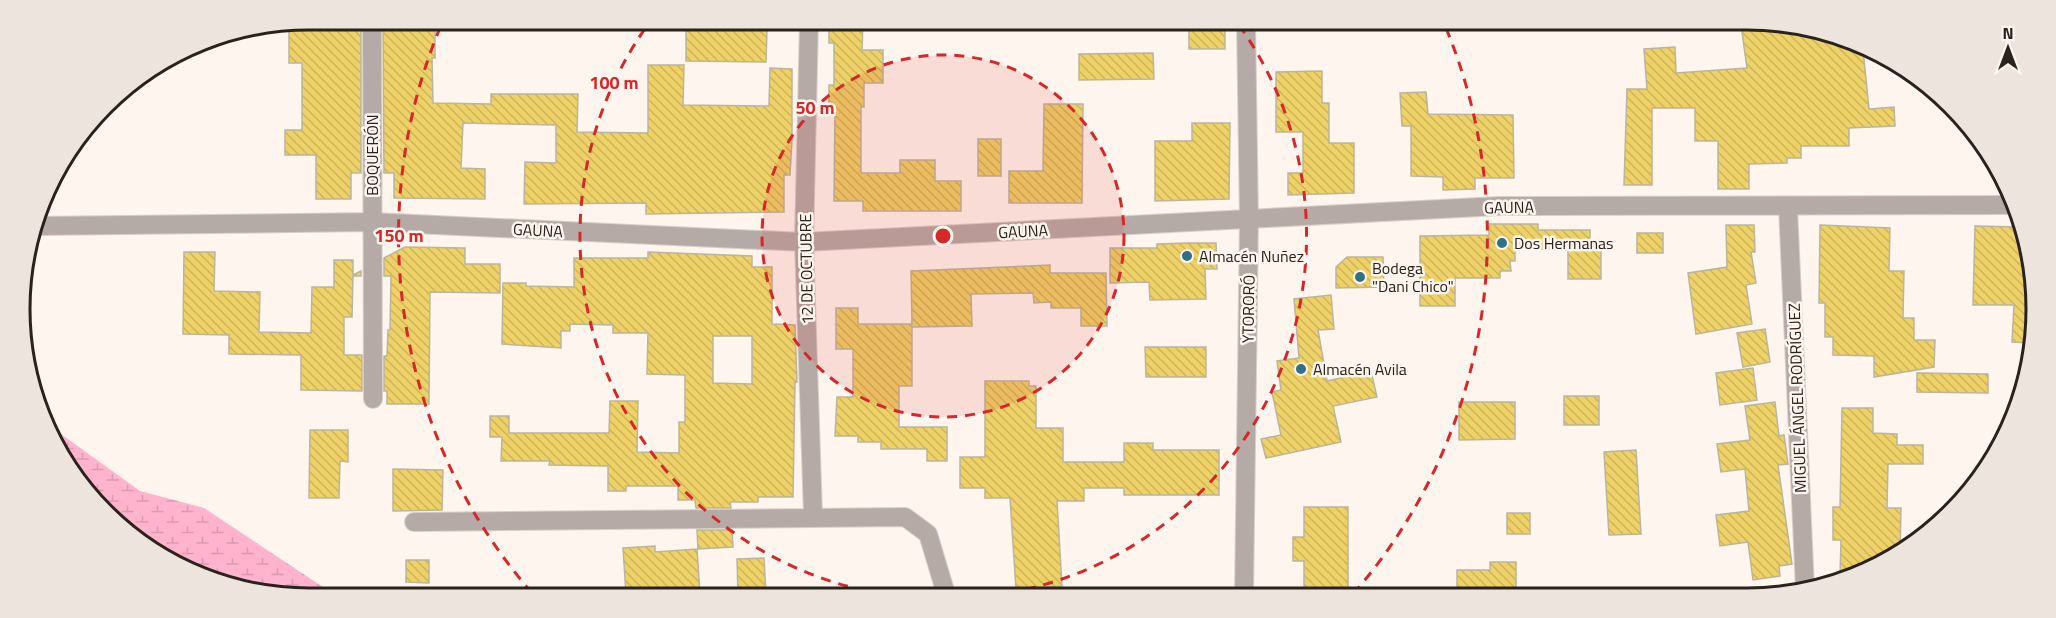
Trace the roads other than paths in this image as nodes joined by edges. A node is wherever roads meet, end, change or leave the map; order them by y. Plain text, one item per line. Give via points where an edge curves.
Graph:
1 (372, 30) edge
2 (808, 30) edge
3 (1246, 30) edge
4 (2006, 205) edge
5 (1788, 207) junction
6 (1249, 220) junction
7 (372, 222) junction
8 (43, 226) edge
9 (804, 242) junction
10 (373, 399) dead end
11 (813, 516) junction
12 (414, 522) dead end
13 (1804, 582) edge
14 (944, 588) edge
15 (1244, 588) edge

1 - 7 street, BOQUERÓN
2 - 9 street, 12 DE OCTUBRE
3 - 6 street, YTORORÓ
4 - 5 street, GAUNA
5 - 6 street, GAUNA via 1499,206
5 - 13 street, MIGUEL ÁNGEL RODRÍGUEZ
6 - 9 street, GAUNA
6 - 15 street, YTORORÓ
7 - 8 street, GAUNA
7 - 9 street, GAUNA
7 - 10 street, BOQUERÓN
9 - 11 street, 12 DE OCTUBRE
11 - 12 street
11 - 14 street via 905,517 928,534

